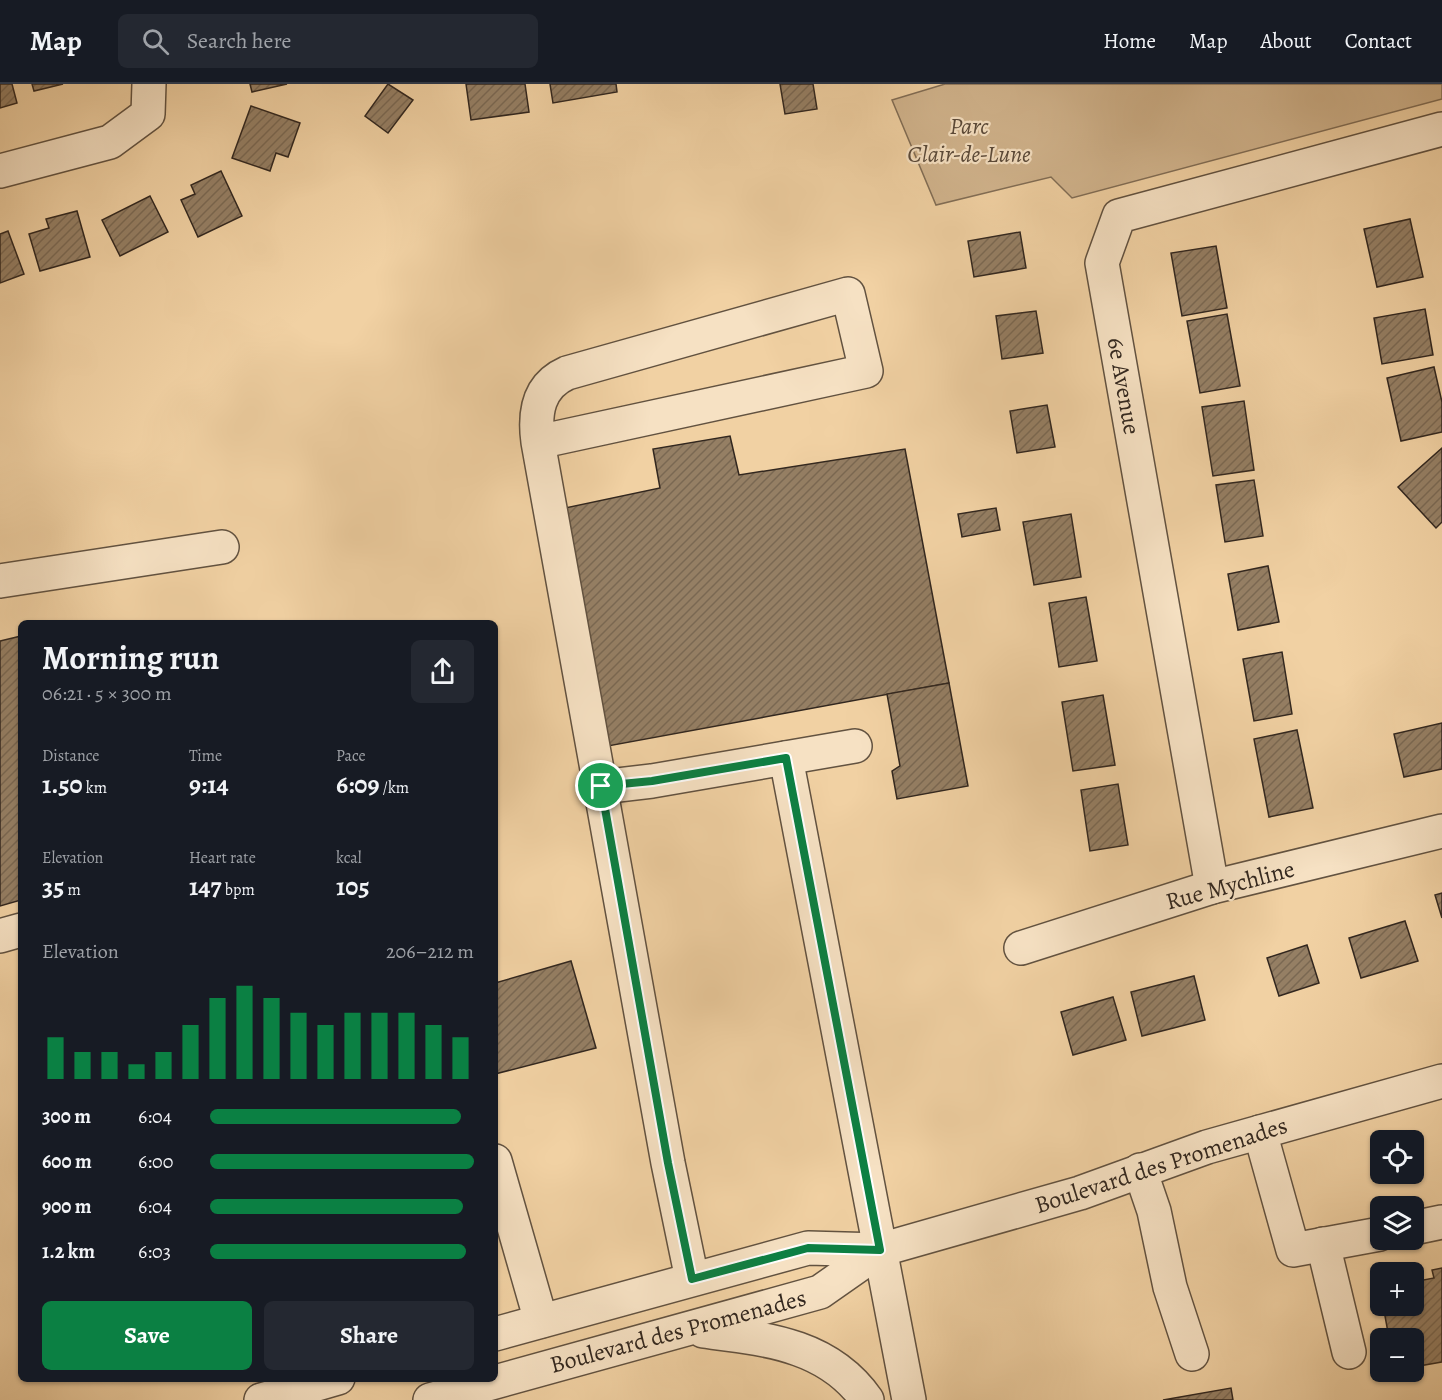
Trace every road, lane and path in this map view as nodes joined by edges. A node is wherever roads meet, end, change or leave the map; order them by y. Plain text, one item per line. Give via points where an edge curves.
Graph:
1 (149, 84) edge
2 (1442, 129) edge
3 (0, 171) edge
4 (538, 442) junction
5 (222, 548) dead end
6 (0, 581) edge
7 (855, 746) dead end
8 (786, 758) junction
9 (601, 786) junction
10 (1442, 831) edge
11 (1212, 887) junction
12 (18, 931) edge
13 (0, 936) edge
14 (1021, 948) dead end
15 (1442, 1082) edge
16 (1260, 1132) junction
17 (1140, 1170) junction
18 (498, 1171) edge
19 (1442, 1222) edge
20 (1424, 1226) edge
21 (1370, 1236) edge
22 (1323, 1244) junction
23 (880, 1250) junction
24 (692, 1279) junction
25 (541, 1321) junction
26 (690, 1329) junction
27 (498, 1333) edge
28 (1350, 1352) dead end
29 (1192, 1354) dead end
30 (498, 1381) edge
31 (320, 1382) edge
32 (496, 1382) edge
33 (261, 1400) edge
34 (430, 1400) edge
35 (867, 1400) edge
36 (909, 1400) edge

1 - 3 street via 148,114 110,142
2 - 11 street, 6e Avenue via 1119,216 1102,263
4 - 4 street via 866,371 848,294 555,378 541,397 537,412
4 - 9 street
5 - 6 street
7 - 8 street
8 - 9 street
8 - 23 street
9 - 24 street
10 - 11 street, Rue Mychline
11 - 14 street, Rue Mychline
12 - 13 street
15 - 16 street, Boulevard des Promenades
16 - 17 street, Boulevard des Promenades
16 - 22 street via 1293,1250
17 - 23 street, Boulevard des Promenades via 1080,1193
17 - 29 street
18 - 25 street
19 - 20 street
21 - 22 street
22 - 28 street
23 - 24 street, Boulevard des Promenades via 808,1248
23 - 26 street, Boulevard des Promenades via 820,1292
23 - 36 street
24 - 25 street, Boulevard des Promenades
25 - 27 street, Boulevard des Promenades
26 - 30 street, Boulevard des Promenades
26 - 35 street via 775,1341 806,1350 838,1371
31 - 33 street
32 - 34 street, Boulevard des Promenades

